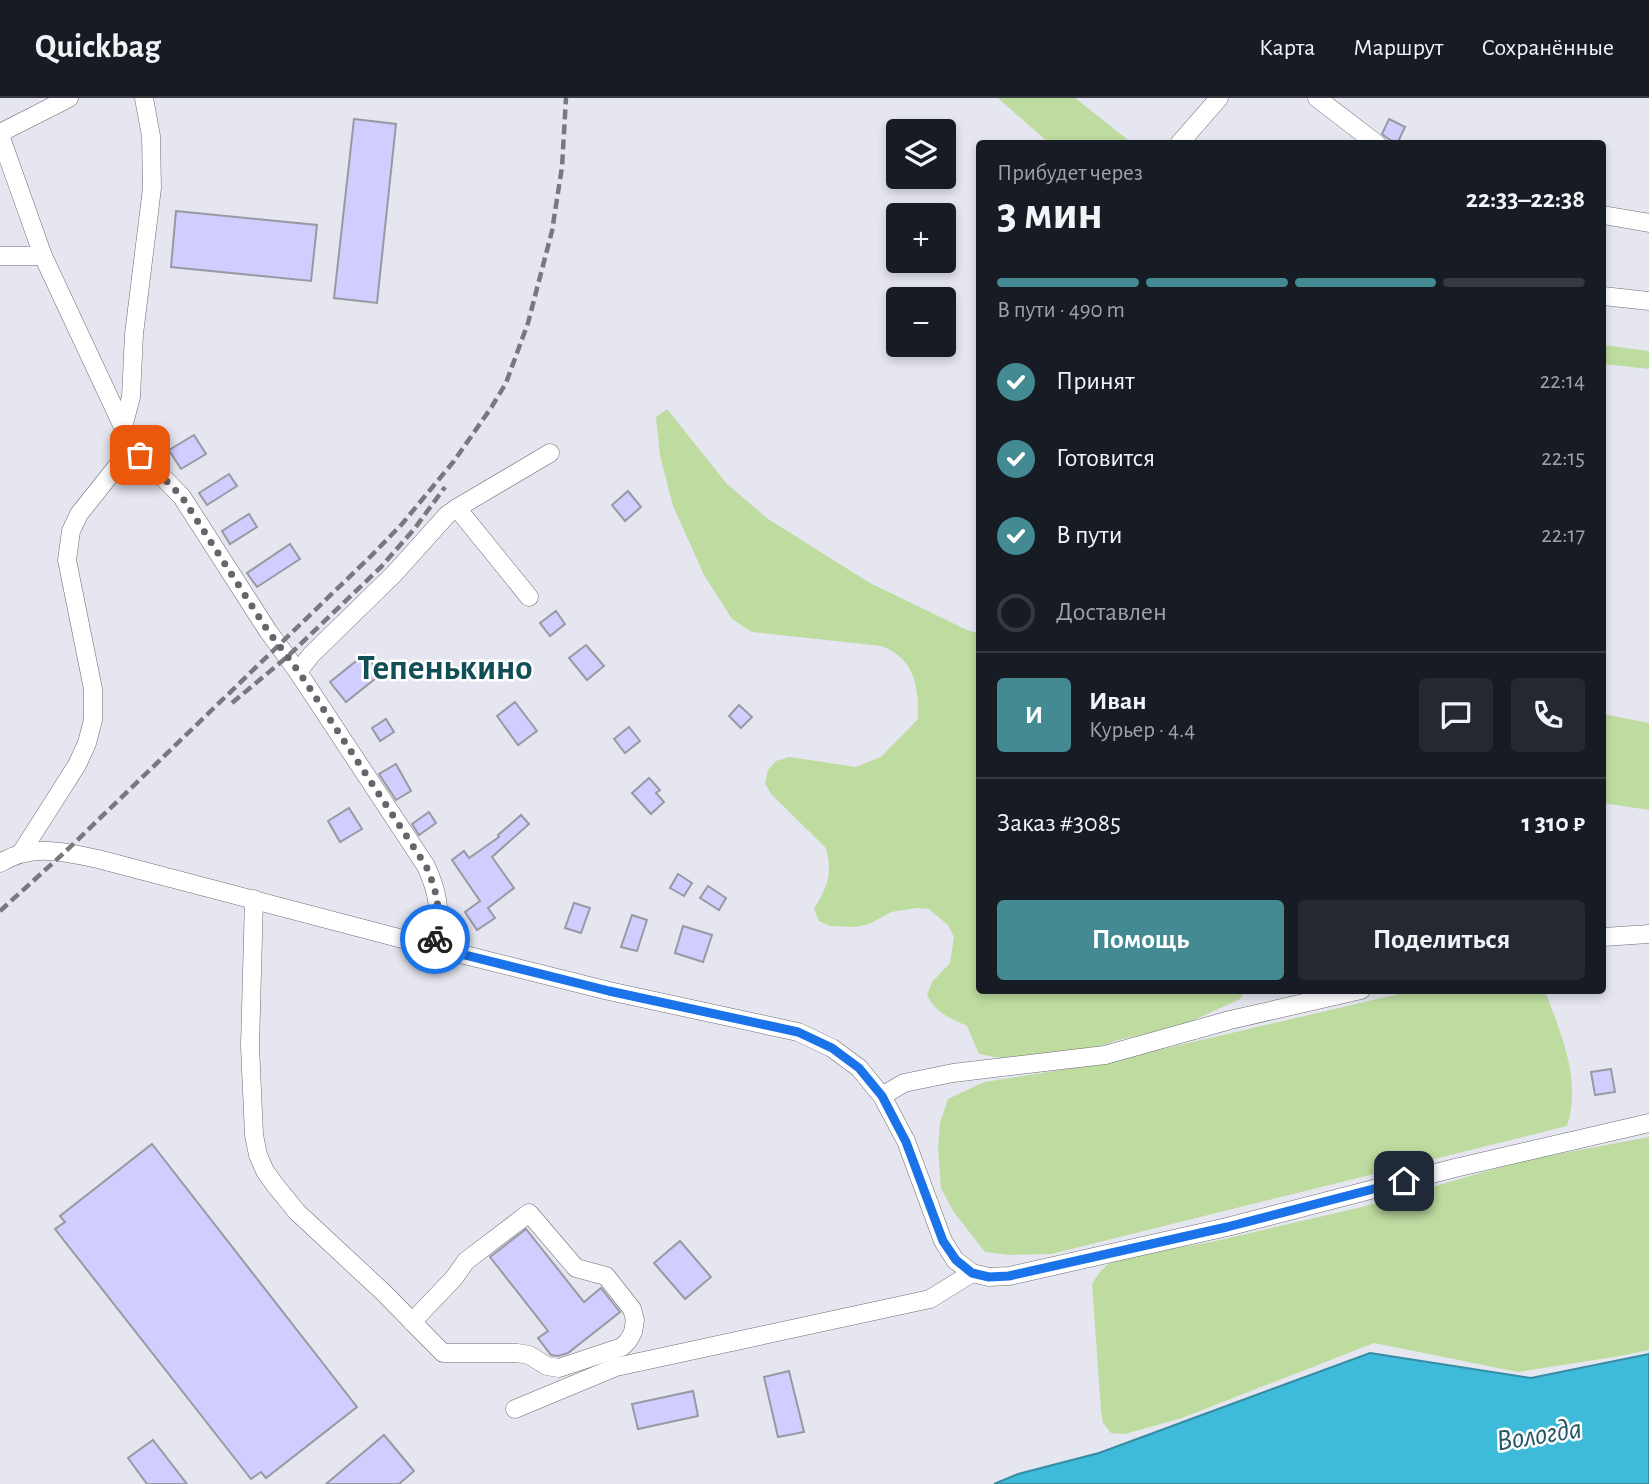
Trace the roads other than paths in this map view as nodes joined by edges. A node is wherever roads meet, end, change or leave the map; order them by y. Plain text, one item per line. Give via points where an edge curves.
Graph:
1 (69, 98) edge
2 (144, 98) edge
3 (1219, 98) edge
4 (1317, 98) edge
5 (0, 134) edge
6 (1182, 140) edge
7 (1372, 140) edge
8 (1606, 216) edge
9 (1649, 223) edge
10 (0, 256) edge
11 (43, 256) junction
12 (1606, 296) edge
13 (1649, 301) edge
14 (125, 435) junction
15 (550, 453) dead end
16 (457, 508) junction
17 (529, 597) dead end
18 (299, 672) junction
19 (21, 853) junction
20 (0, 863) edge
21 (254, 899) junction
22 (1649, 934) edge
23 (1606, 937) edge
24 (433, 947) junction
25 (1344, 994) edge
26 (882, 1096) junction
27 (1649, 1123) edge
28 (972, 1273) junction
29 (412, 1322) junction
30 (515, 1409) dead end

1 - 5 street
2 - 14 street via 151,136 152,188
3 - 6 street
4 - 7 street
5 - 11 street
8 - 9 street
10 - 11 street
11 - 14 street
12 - 13 street
14 - 18 street via 182,497
14 - 19 street via 118,465 71,531 67,559 93,689 93,720 76,765
15 - 16 street
16 - 17 street
16 - 18 street
18 - 24 street via 426,866 439,909
19 - 20 street
19 - 21 street via 65,852
21 - 24 street
21 - 29 street via 250,1046 258,1155 297,1212
22 - 23 street
24 - 26 street via 798,1032 832,1048 859,1068
25 - 26 street via 1105,1055 953,1073 904,1083
26 - 28 street via 906,1142 943,1241
27 - 28 street via 1009,1276
28 - 30 street via 930,1300 616,1367
29 - 29 street via 443,1353 517,1353 559,1368 622,1347 635,1320 632,1309 606,1276 576,1268 529,1213 466,1261

